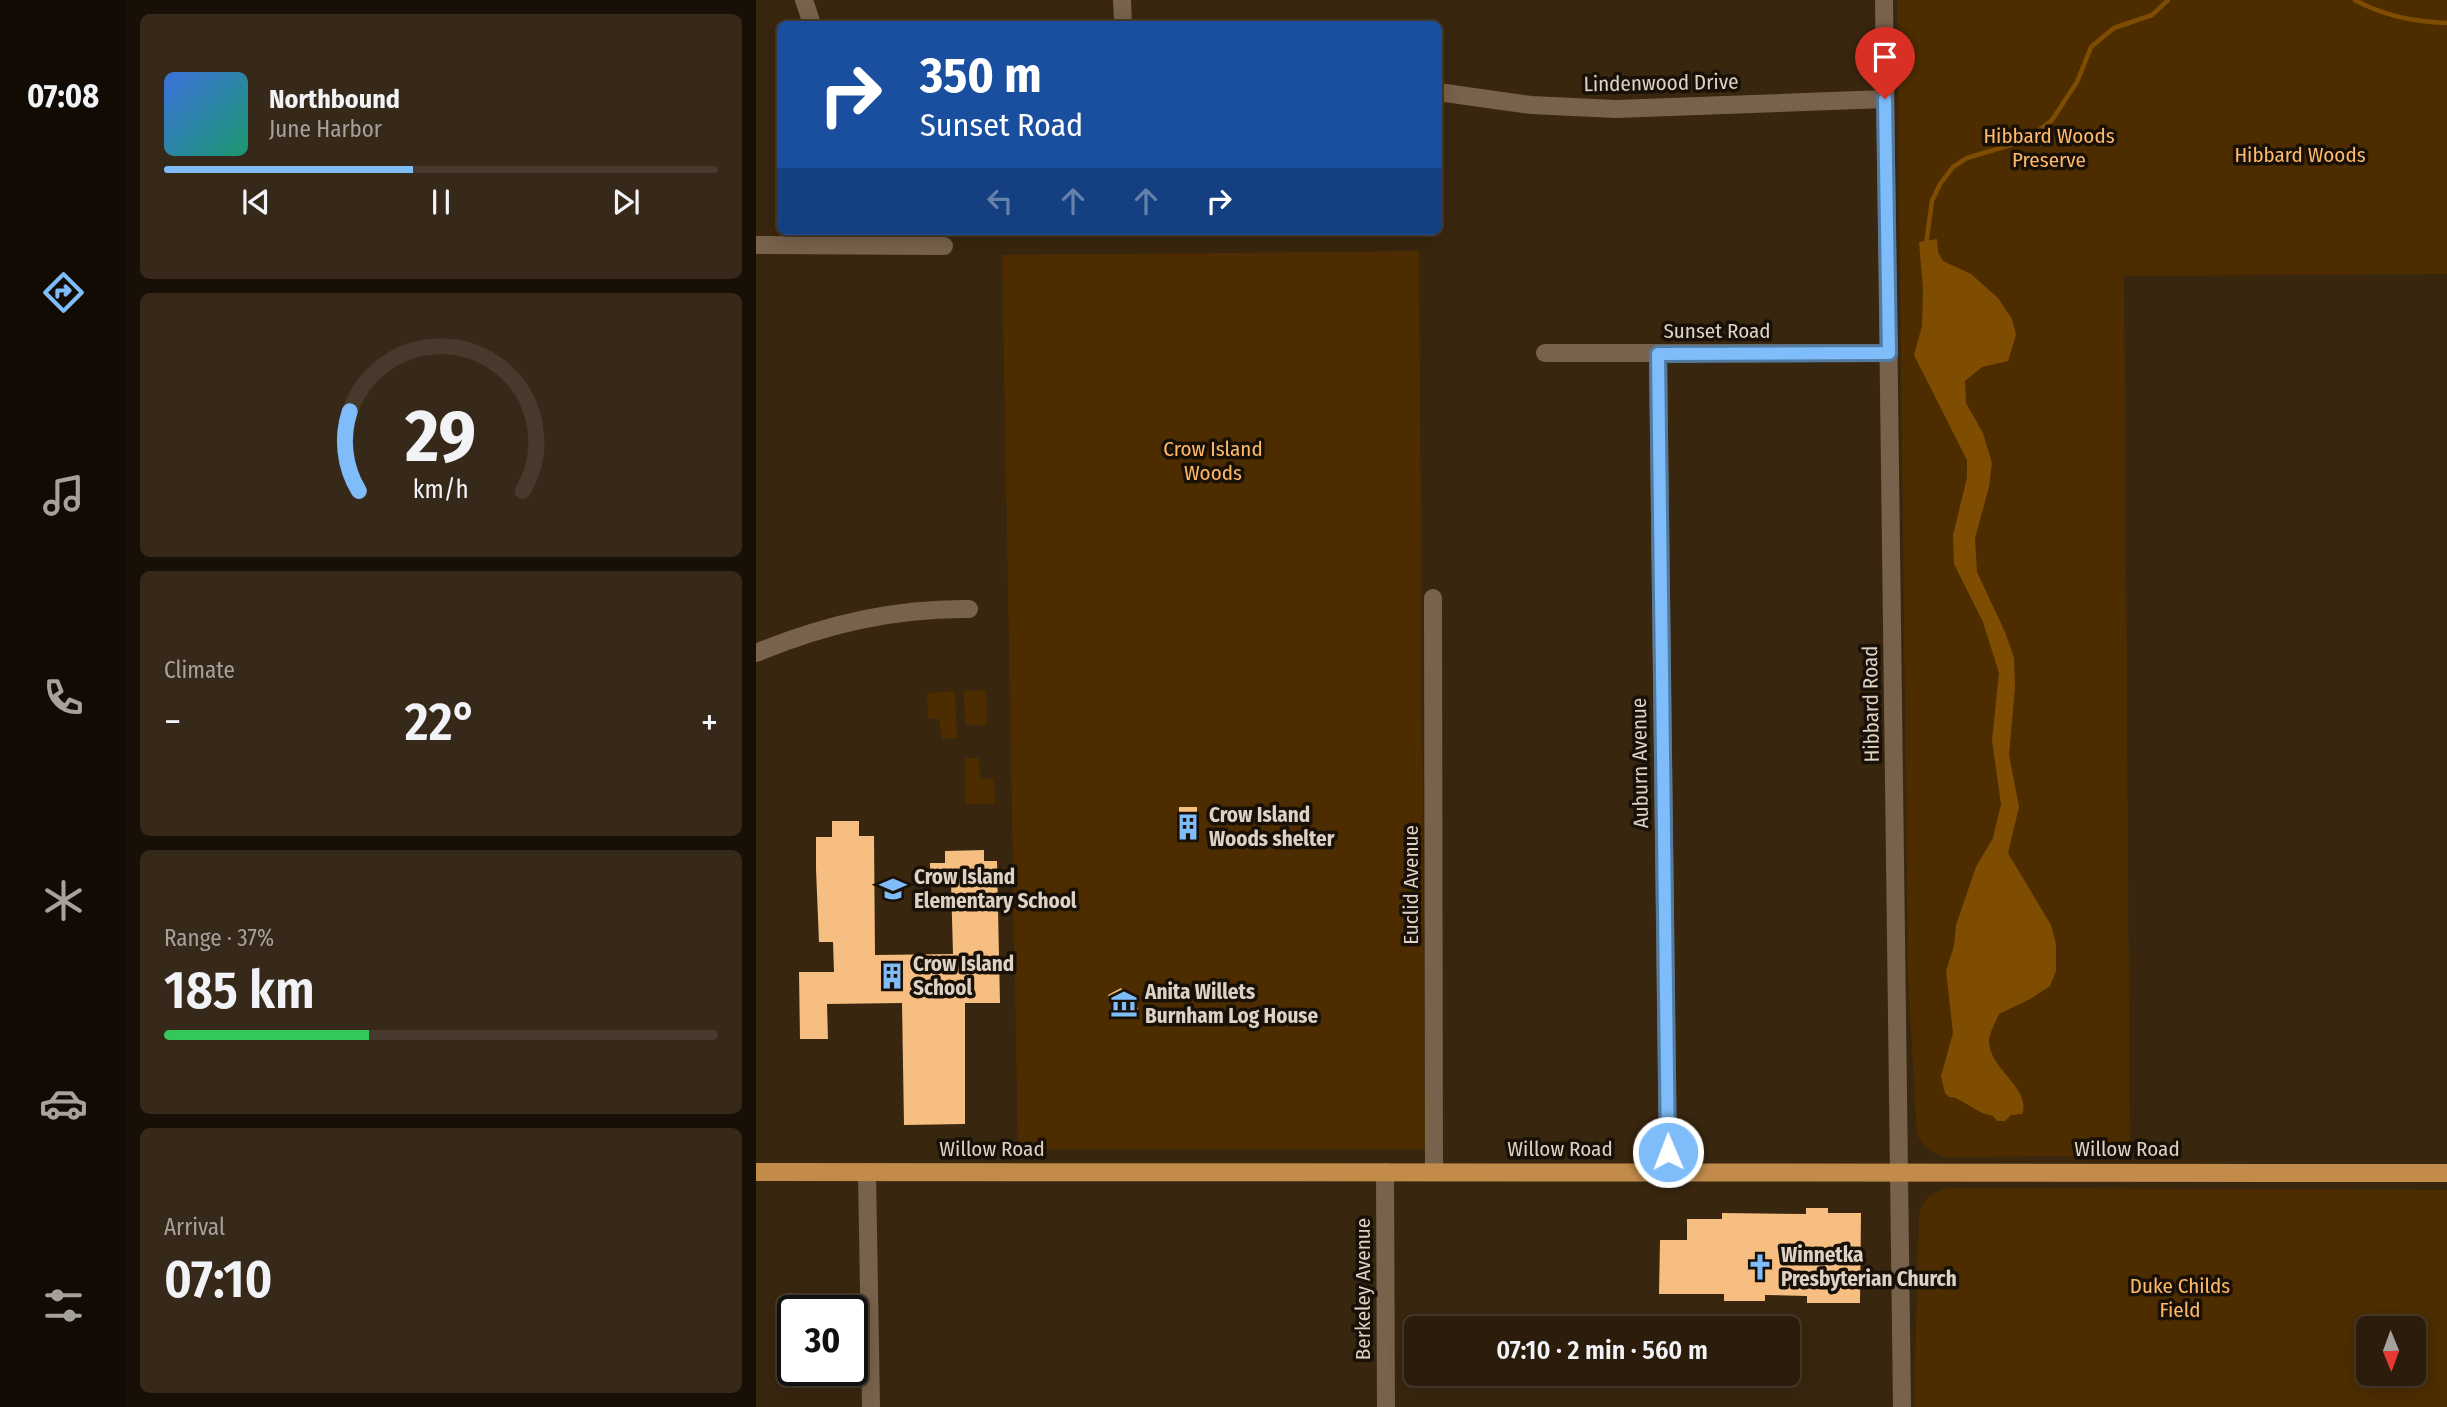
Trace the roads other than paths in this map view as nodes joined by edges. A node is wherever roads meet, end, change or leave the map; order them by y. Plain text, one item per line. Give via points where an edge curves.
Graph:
1 (804, 0) edge
2 (1122, 0) edge
3 (1884, 0) edge
4 (811, 21) edge
5 (1123, 21) edge
6 (1442, 93) edge
7 (1885, 99) junction
8 (756, 245) edge
9 (944, 246) dead end
10 (1545, 353) dead end
11 (1889, 353) junction
12 (1658, 354) junction
13 (1433, 598) dead end
14 (970, 609) dead end
15 (756, 653) edge
16 (756, 1171) edge
17 (1434, 1171) junction
18 (867, 1172) junction
19 (1385, 1172) junction
20 (1668, 1172) junction
21 (1899, 1172) junction
22 (2447, 1173) edge
23 (871, 1407) edge
24 (1386, 1407) edge
25 (1902, 1407) edge

1 - 4 street
2 - 5 street
3 - 7 street, Hibbard Road
6 - 7 street, Lindenwood Drive via 1531,105 1616,109
7 - 11 street, Hibbard Road
8 - 9 street
10 - 12 street, Sunset Road
11 - 12 street, Sunset Road
11 - 21 street, Hibbard Road
12 - 20 street, Auburn Avenue
13 - 17 street, Euclid Avenue
14 - 15 street via 870,618
16 - 18 main road, Willow Road
17 - 19 main road, Willow Road
17 - 20 main road, Willow Road
18 - 19 main road, Willow Road
18 - 23 street
19 - 24 street, Berkeley Avenue
20 - 21 main road, Willow Road
21 - 22 main road, Willow Road
21 - 25 street, Hibbard Road

